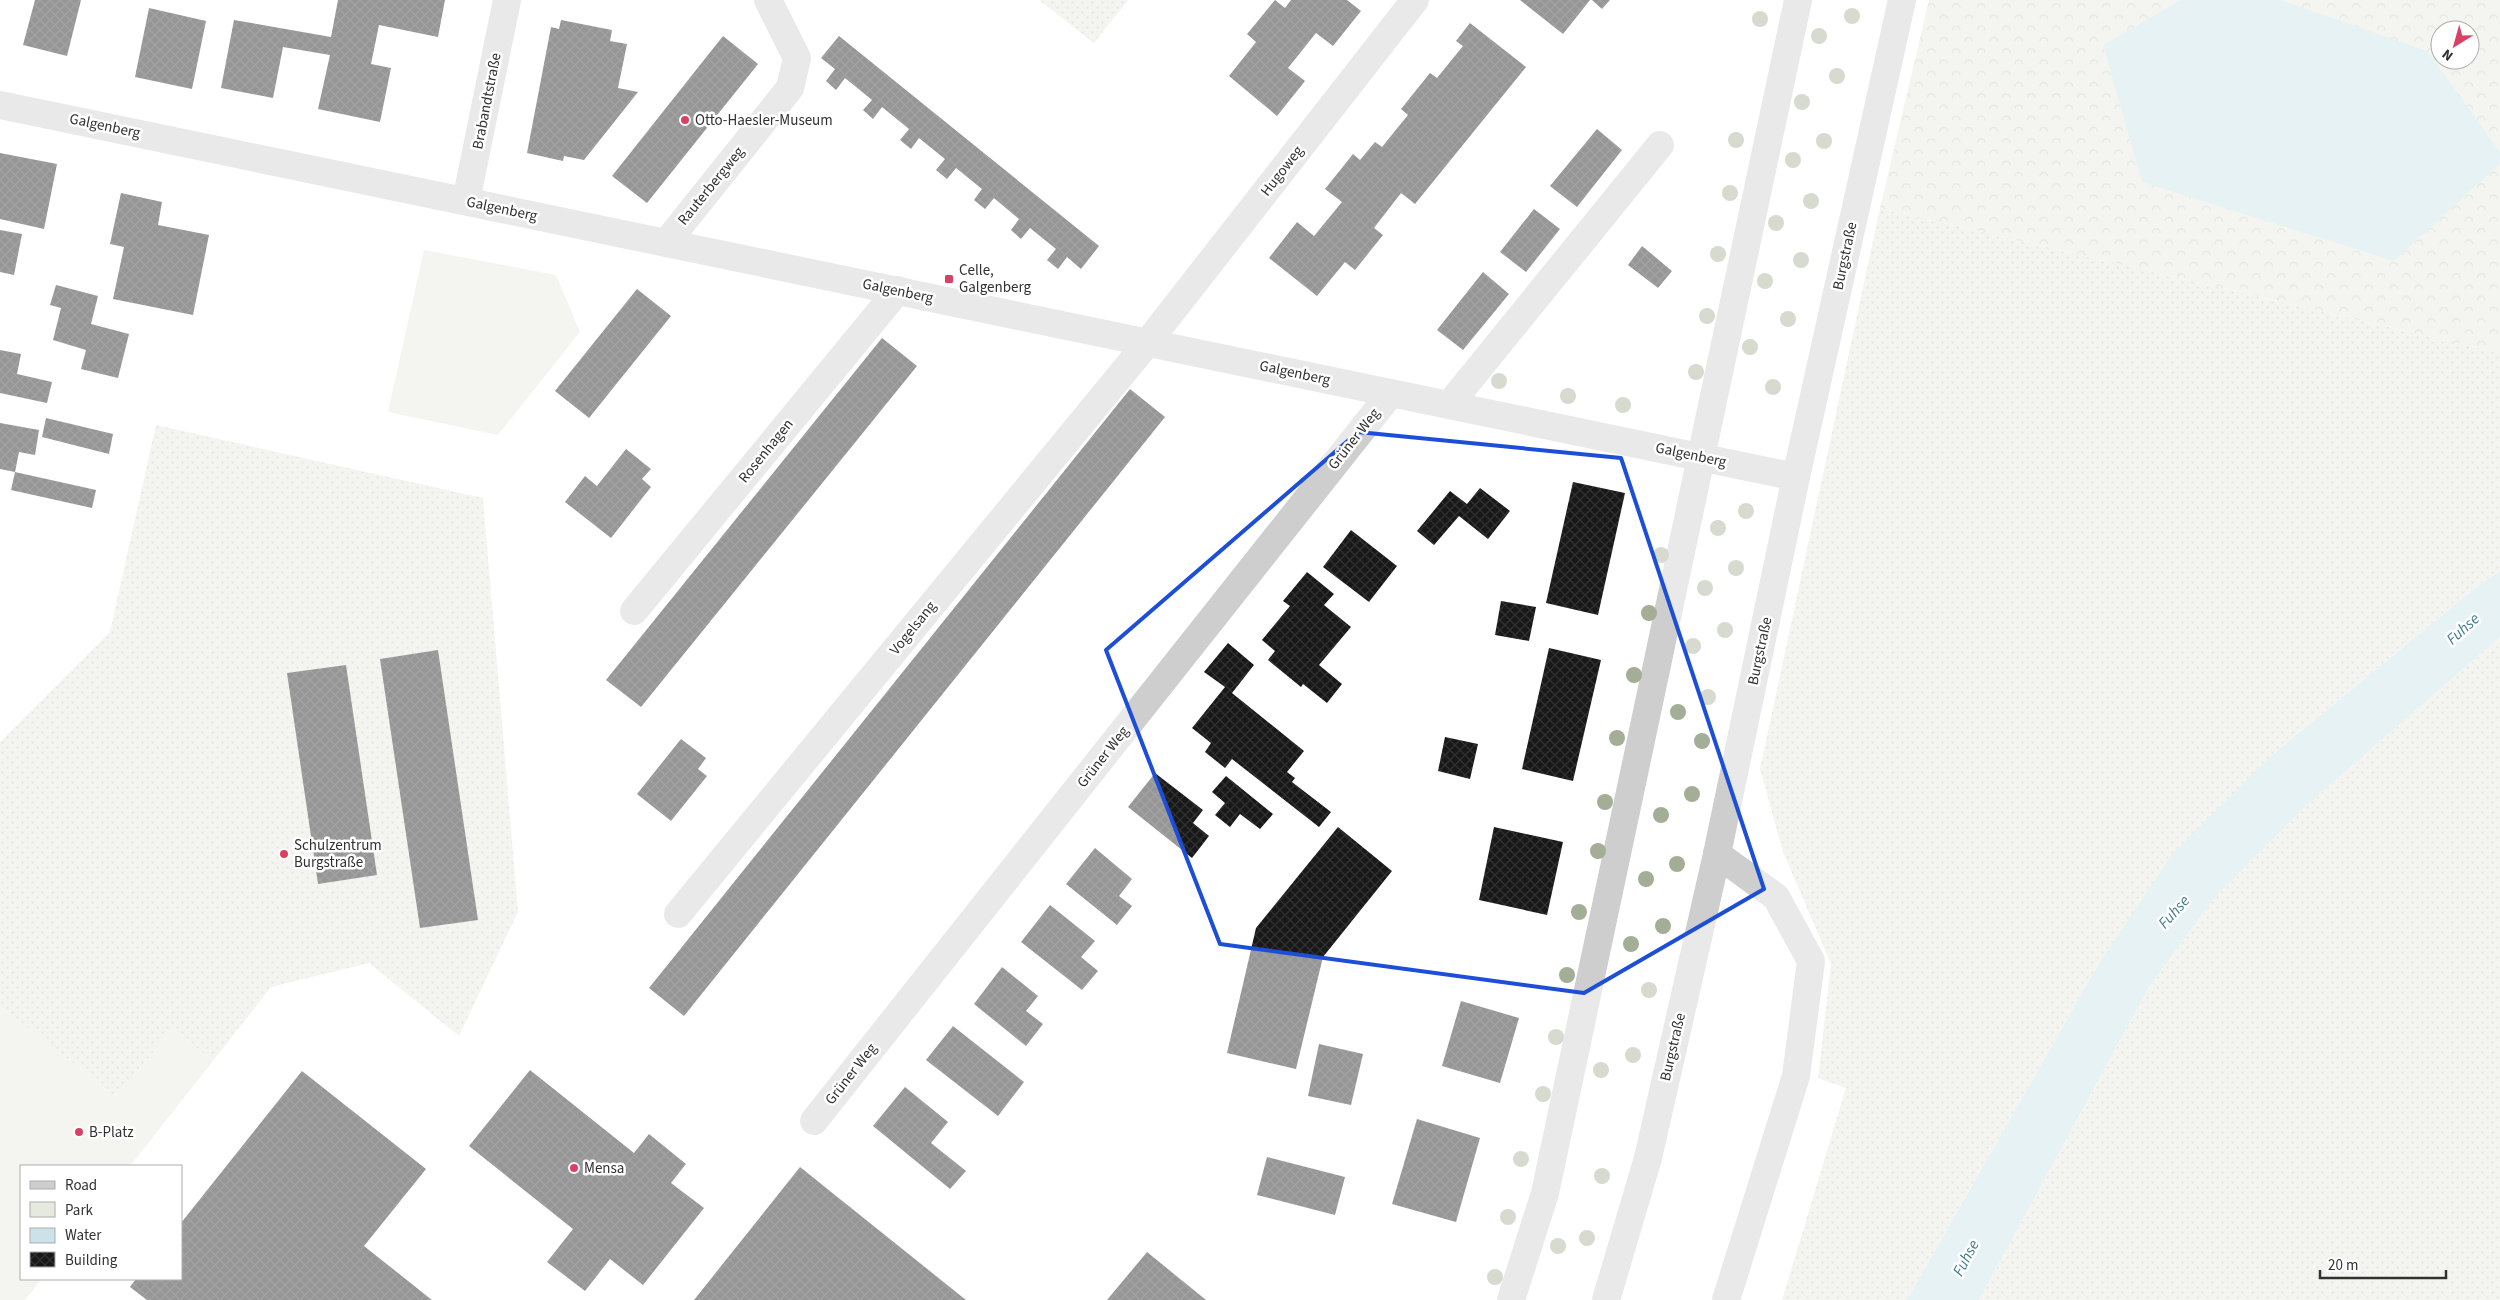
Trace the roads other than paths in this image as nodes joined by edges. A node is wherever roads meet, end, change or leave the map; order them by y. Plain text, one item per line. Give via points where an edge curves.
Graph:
1 (507, 0) edge
2 (768, 0) edge
3 (1415, 0) edge
4 (1798, 0) edge
5 (1902, 0) edge
6 (0, 105) edge
7 (1660, 145) dead end
8 (466, 201) junction
9 (666, 243) junction
10 (898, 290) junction
11 (1148, 342) junction
12 (1391, 393) junction
13 (1449, 405) junction
14 (1702, 457) junction
15 (1796, 477) junction
16 (634, 611) dead end
17 (1717, 854) junction
18 (678, 914) dead end
19 (814, 1121) dead end
20 (1512, 1300) edge
21 (1606, 1300) edge
22 (1726, 1300) edge

1 - 8 street, Brabandtstraße
2 - 9 street, Rauterbergweg via 797,58 790,88
3 - 11 street, Hugoweg
4 - 14 street
5 - 15 street, Burgstraße
6 - 8 street, Galgenberg
7 - 13 street
8 - 9 street, Galgenberg
9 - 10 street, Galgenberg
10 - 11 street, Galgenberg
10 - 16 street, Rosenhagen
11 - 12 street, Galgenberg
11 - 18 street, Vogelsang
12 - 13 street, Galgenberg
12 - 19 street, Grüner Weg
13 - 14 street, Galgenberg
14 - 15 street, Galgenberg
14 - 20 street via 1545,1193
15 - 17 street, Burgstraße
17 - 21 street, Burgstraße via 1648,1158
17 - 22 street via 1776,897 1811,962 1796,1076

